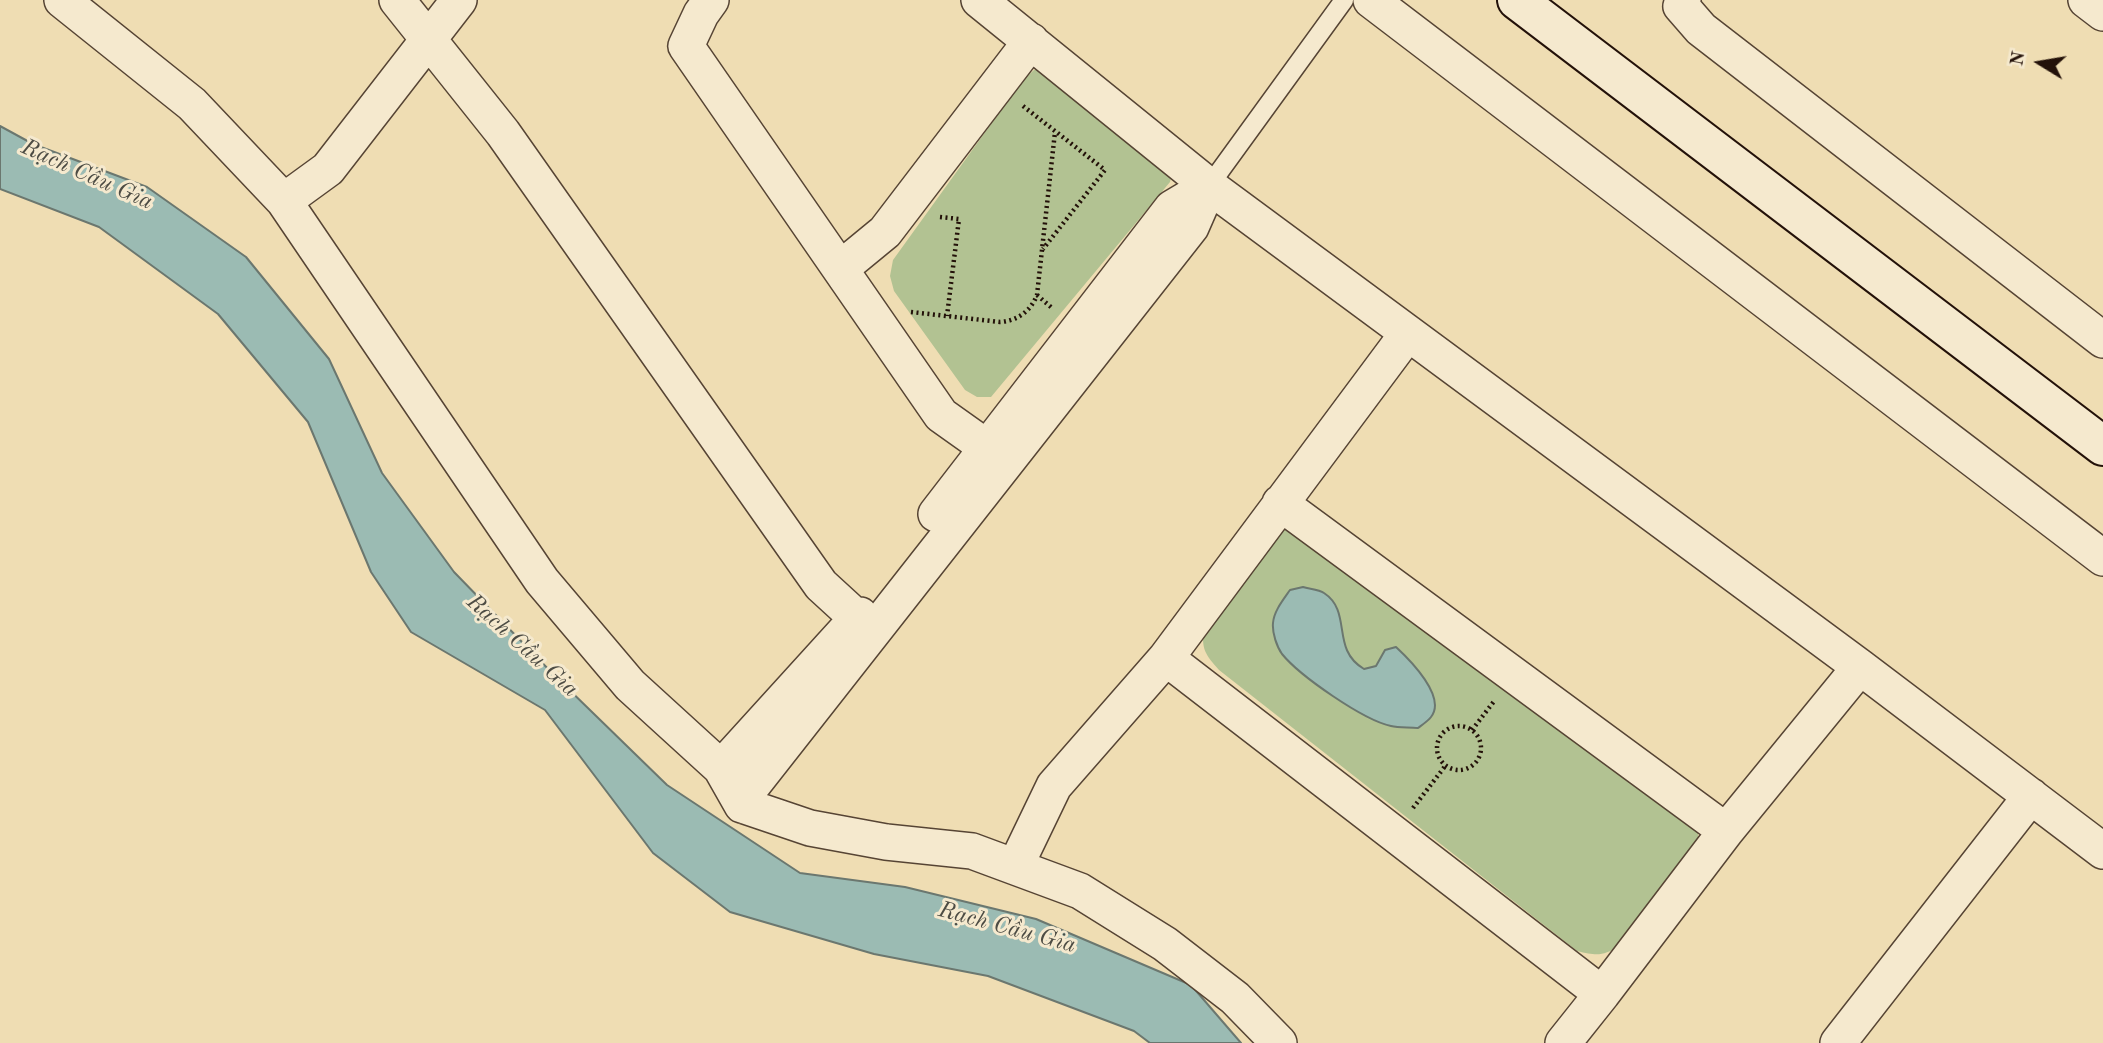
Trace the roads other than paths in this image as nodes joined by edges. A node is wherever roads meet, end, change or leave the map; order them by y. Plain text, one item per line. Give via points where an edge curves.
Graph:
1 (62, 0) edge
2 (397, 0) edge
3 (459, 0) edge
4 (711, 0) edge
5 (979, 0) edge
6 (1344, 0) edge
7 (1371, 0) edge
8 (1517, 0) edge
9 (1683, 0) edge
10 (2086, 0) edge
11 (2103, 13) edge
12 (429, 40) junction
13 (1031, 41) junction
14 (1209, 186) junction
15 (284, 201) junction
16 (840, 269) junction
17 (1408, 333) junction
18 (2103, 340) edge
19 (2103, 446) edge
20 (986, 447) junction
21 (1280, 503) junction
22 (2103, 558) edge
23 (857, 618) junction
24 (1166, 658) junction
25 (1860, 667) junction
26 (721, 768) junction
27 (2031, 796) junction
28 (742, 805) junction
29 (1726, 831) junction
30 (2103, 851) edge
31 (1014, 866) junction
32 (1602, 994) junction
33 (1279, 1043) edge
34 (1563, 1043) edge
35 (1838, 1043) edge

1 - 15 street via 192,104
2 - 12 street
3 - 12 street
4 - 16 street via 685,46
5 - 13 street
6 - 14 lane
7 - 22 street
8 - 19 street
9 - 18 street via 1681,6 1701,29
10 - 11 street
12 - 15 street via 328,169
12 - 23 street via 503,133 821,585
13 - 14 street
13 - 16 street via 885,232
14 - 17 street
14 - 20 street via 1172,208
14 - 28 street via 1191,227 748,791
15 - 26 street via 542,581 631,685
16 - 20 street via 941,415
17 - 21 street
17 - 25 street
20 - 23 street
21 - 24 street
21 - 29 street
23 - 26 street
24 - 31 street via 1054,786
24 - 32 street
25 - 27 street
25 - 29 street
26 - 28 street
27 - 30 street
27 - 35 street
28 - 31 street via 810,828 972,851
29 - 32 street
31 - 33 street via 1080,891 1165,944 1235,998
32 - 34 street

